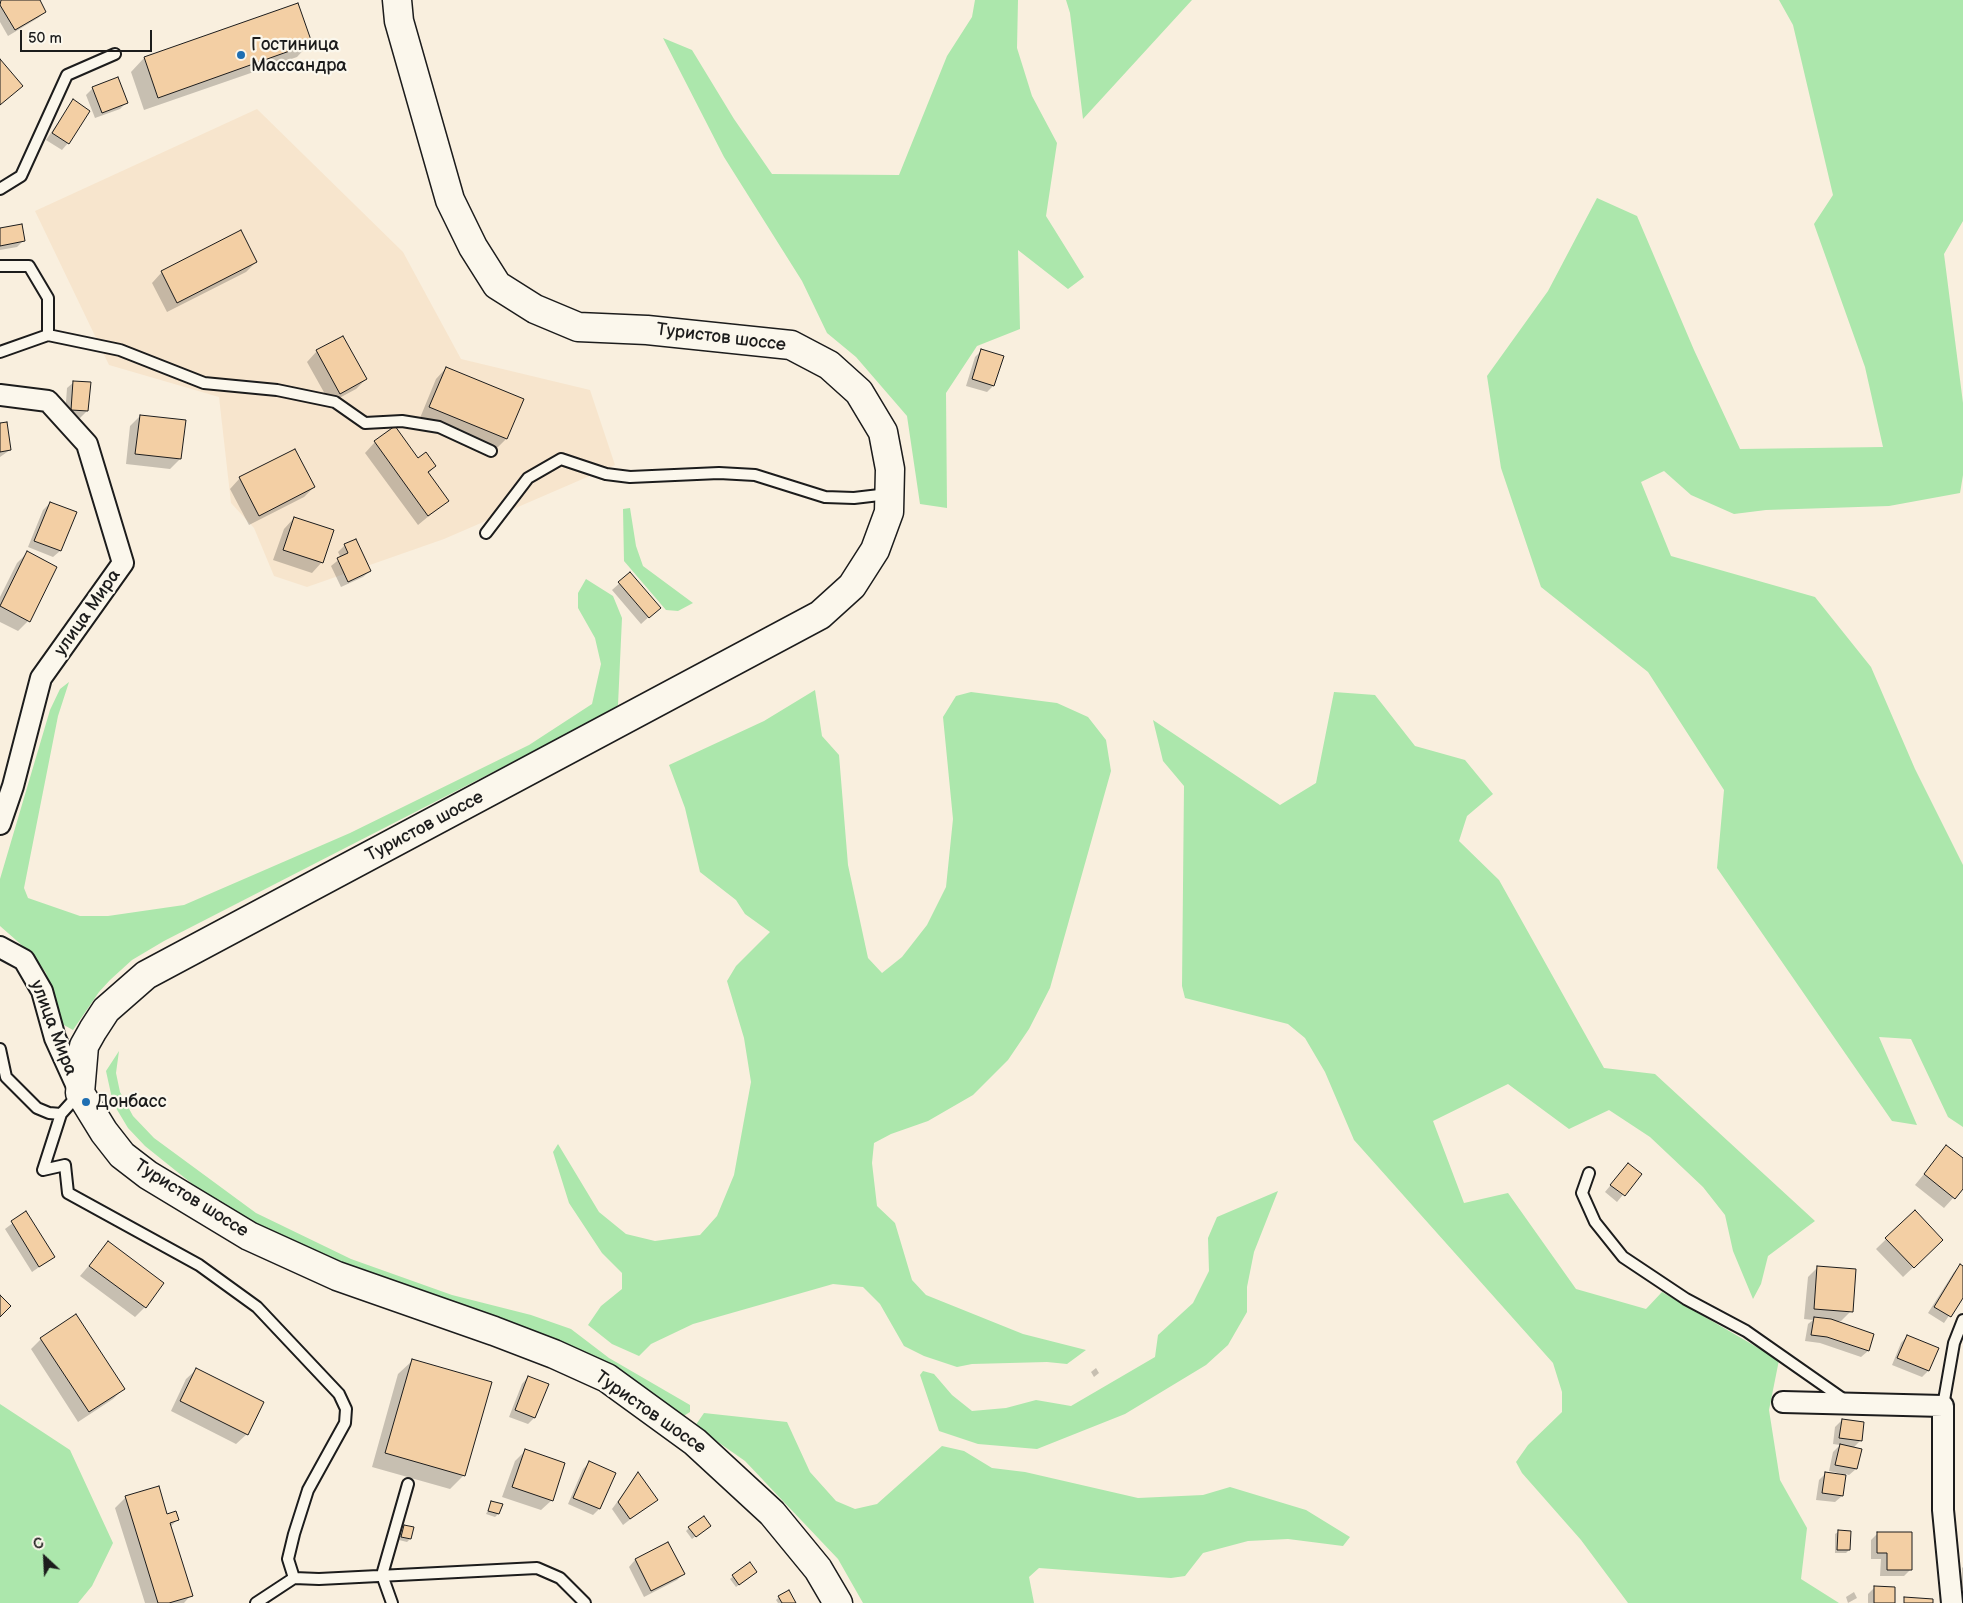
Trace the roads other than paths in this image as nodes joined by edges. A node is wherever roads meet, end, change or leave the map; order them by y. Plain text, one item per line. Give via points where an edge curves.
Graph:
1 (397, 0) edge
2 (115, 54) dead end
3 (0, 189) edge
4 (0, 266) edge
5 (48, 335) junction
6 (0, 352) edge
7 (0, 395) edge
8 (491, 451) dead end
9 (889, 494) junction
10 (486, 532) dead end
11 (0, 824) edge
12 (0, 947) edge
13 (72, 1038) junction
14 (0, 1049) edge
15 (3, 1075) edge
16 (80, 1093) junction
17 (61, 1114) junction
18 (1589, 1173) dead end
19 (1963, 1320) edge
20 (1783, 1402) dead end
21 (1851, 1404) junction
22 (1943, 1406) junction
23 (408, 1484) dead end
24 (382, 1575) junction
25 (294, 1578) junction
26 (256, 1603) edge
27 (392, 1603) edge
28 (585, 1603) edge
29 (838, 1603) edge
30 (1952, 1603) edge

1 - 9 main road, Туристов шоссе via 399,21 450,200 473,247 498,285 535,309 578,327 647,330 791,345 829,365 859,392 883,432 890,469
2 - 3 lane via 67,75 21,176
4 - 5 lane via 29,266 48,298
5 - 6 lane
5 - 8 lane via 120,350 204,383 277,390 334,402 365,423 402,421 439,427
7 - 11 street, улица Мира via 48,401 87,444 123,563 41,678
9 - 10 lane via 825,497 756,475 720,473 630,477 606,474 561,459 528,478
9 - 13 main road, Туристов шоссе via 889,512 874,550 852,586 820,615 146,975
12 - 13 street, улица Мира via 24,960
13 - 16 street, улица Мира
13 - 16 main road, Туристов шоссе via 84,1046
14 - 15 lane
15 - 17 lane via 37,1108
16 - 17 lane
16 - 29 main road, Туристов шоссе via 122,1155 249,1236 337,1276 494,1331 607,1378 695,1442 772,1513 818,1569
17 - 25 lane via 43,1170 65,1165 68,1193 199,1265 257,1307 339,1394 346,1408 345,1423 308,1490 288,1559
18 - 21 lane via 1582,1193 1595,1222 1623,1256 1686,1299 1746,1331
19 - 22 lane via 1954,1342
20 - 21 street
21 - 22 street
22 - 30 street via 1943,1510
23 - 24 lane
24 - 25 lane
24 - 27 lane
24 - 28 lane via 538,1568 560,1578
25 - 26 lane

